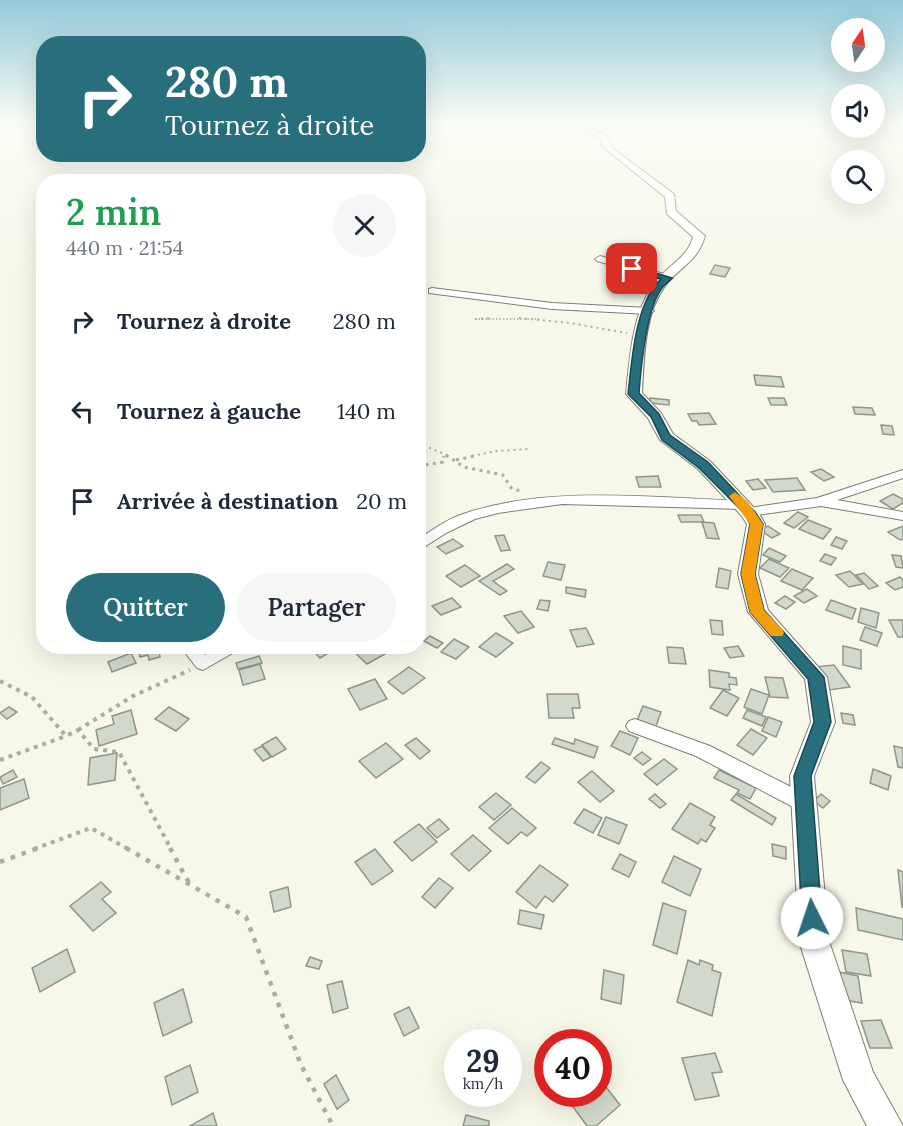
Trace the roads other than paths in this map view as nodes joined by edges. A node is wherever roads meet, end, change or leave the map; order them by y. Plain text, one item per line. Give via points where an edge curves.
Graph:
1 (644, 177) edge
2 (600, 260) dead end
3 (668, 278) junction
4 (432, 291) dead end
5 (648, 311) junction
6 (903, 474) edge
7 (819, 501) junction
8 (747, 508) junction
9 (903, 516) edge
10 (426, 541) edge
11 (195, 654) edge
12 (219, 654) edge
13 (635, 726) dead end
14 (804, 803) junction
15 (886, 1126) edge

1 - 3 street via 670,196 671,212 699,236 696,252
2 - 3 street
3 - 5 street via 657,288
4 - 5 street via 552,306
5 - 8 street via 638,346 634,394 656,416 666,437 704,465
6 - 7 street
7 - 8 street
7 - 9 street
8 - 10 street via 551,501 470,516
8 - 14 street via 756,524 748,574 758,612 816,677 823,722 802,776
11 - 12 street via 203,664
13 - 14 street via 703,751
14 - 15 street via 814,941 859,1080

